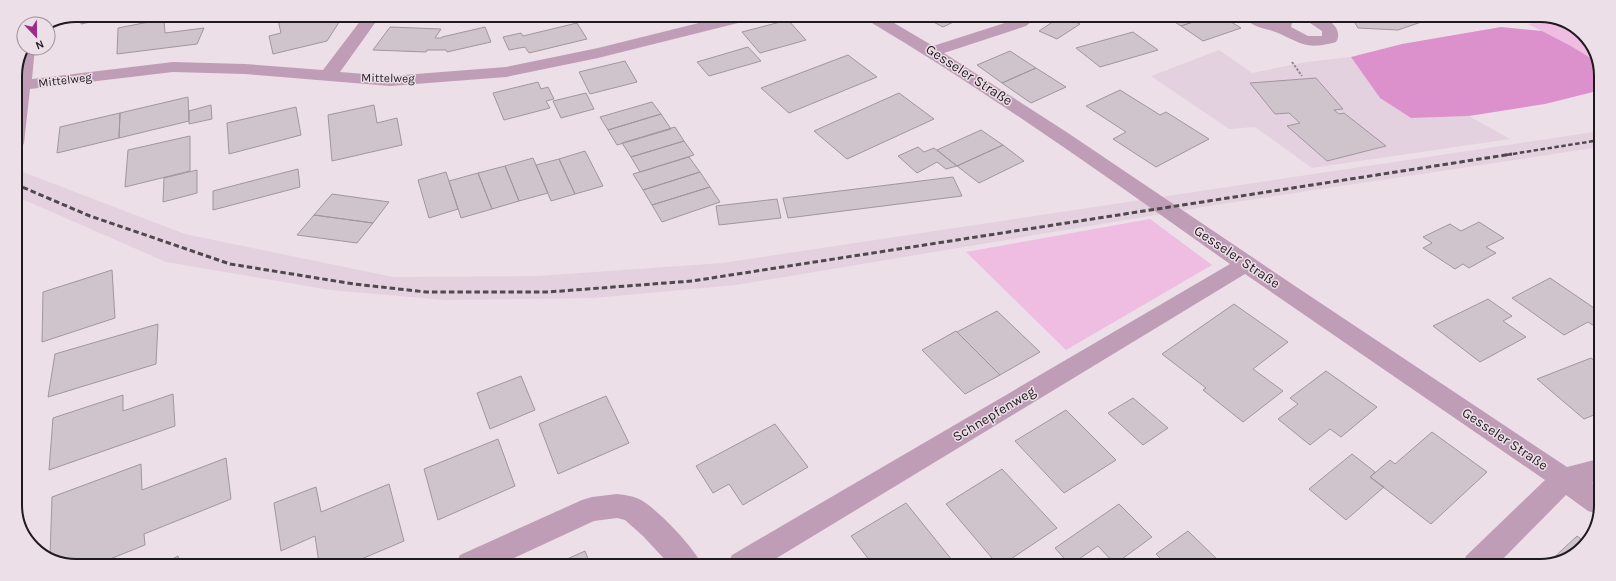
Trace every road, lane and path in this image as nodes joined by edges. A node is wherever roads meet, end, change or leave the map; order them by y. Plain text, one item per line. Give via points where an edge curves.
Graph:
1 (368, 22) edge
2 (724, 22) edge
3 (882, 22) edge
4 (1021, 22) edge
5 (1259, 22) edge
6 (1282, 22) edge
7 (1318, 22) edge
8 (1283, 29) junction
9 (932, 51) junction
10 (328, 76) junction
11 (22, 86) edge
12 (1246, 264) junction
13 (1594, 471) edge
14 (1564, 479) junction
15 (1594, 499) edge
16 (481, 559) edge
17 (682, 559) edge
18 (750, 559) edge
19 (1483, 559) edge

1 - 10 street
2 - 10 street, Mittelweg via 598,53 506,72 390,81
3 - 9 street, Gesseler Straße
4 - 9 street
5 - 8 street
6 - 8 street
7 - 8 street via 1330,29 1330,39 1316,42 1299,39
9 - 12 street, Gesseler Straße via 1004,97
10 - 11 street, Mittelweg via 245,69 173,67
12 - 14 street, Gesseler Straße
12 - 18 street, Schnepfenweg
13 - 14 street
14 - 15 street, Gesseler Straße
14 - 19 street
16 - 17 street via 592,509 617,506 632,508

